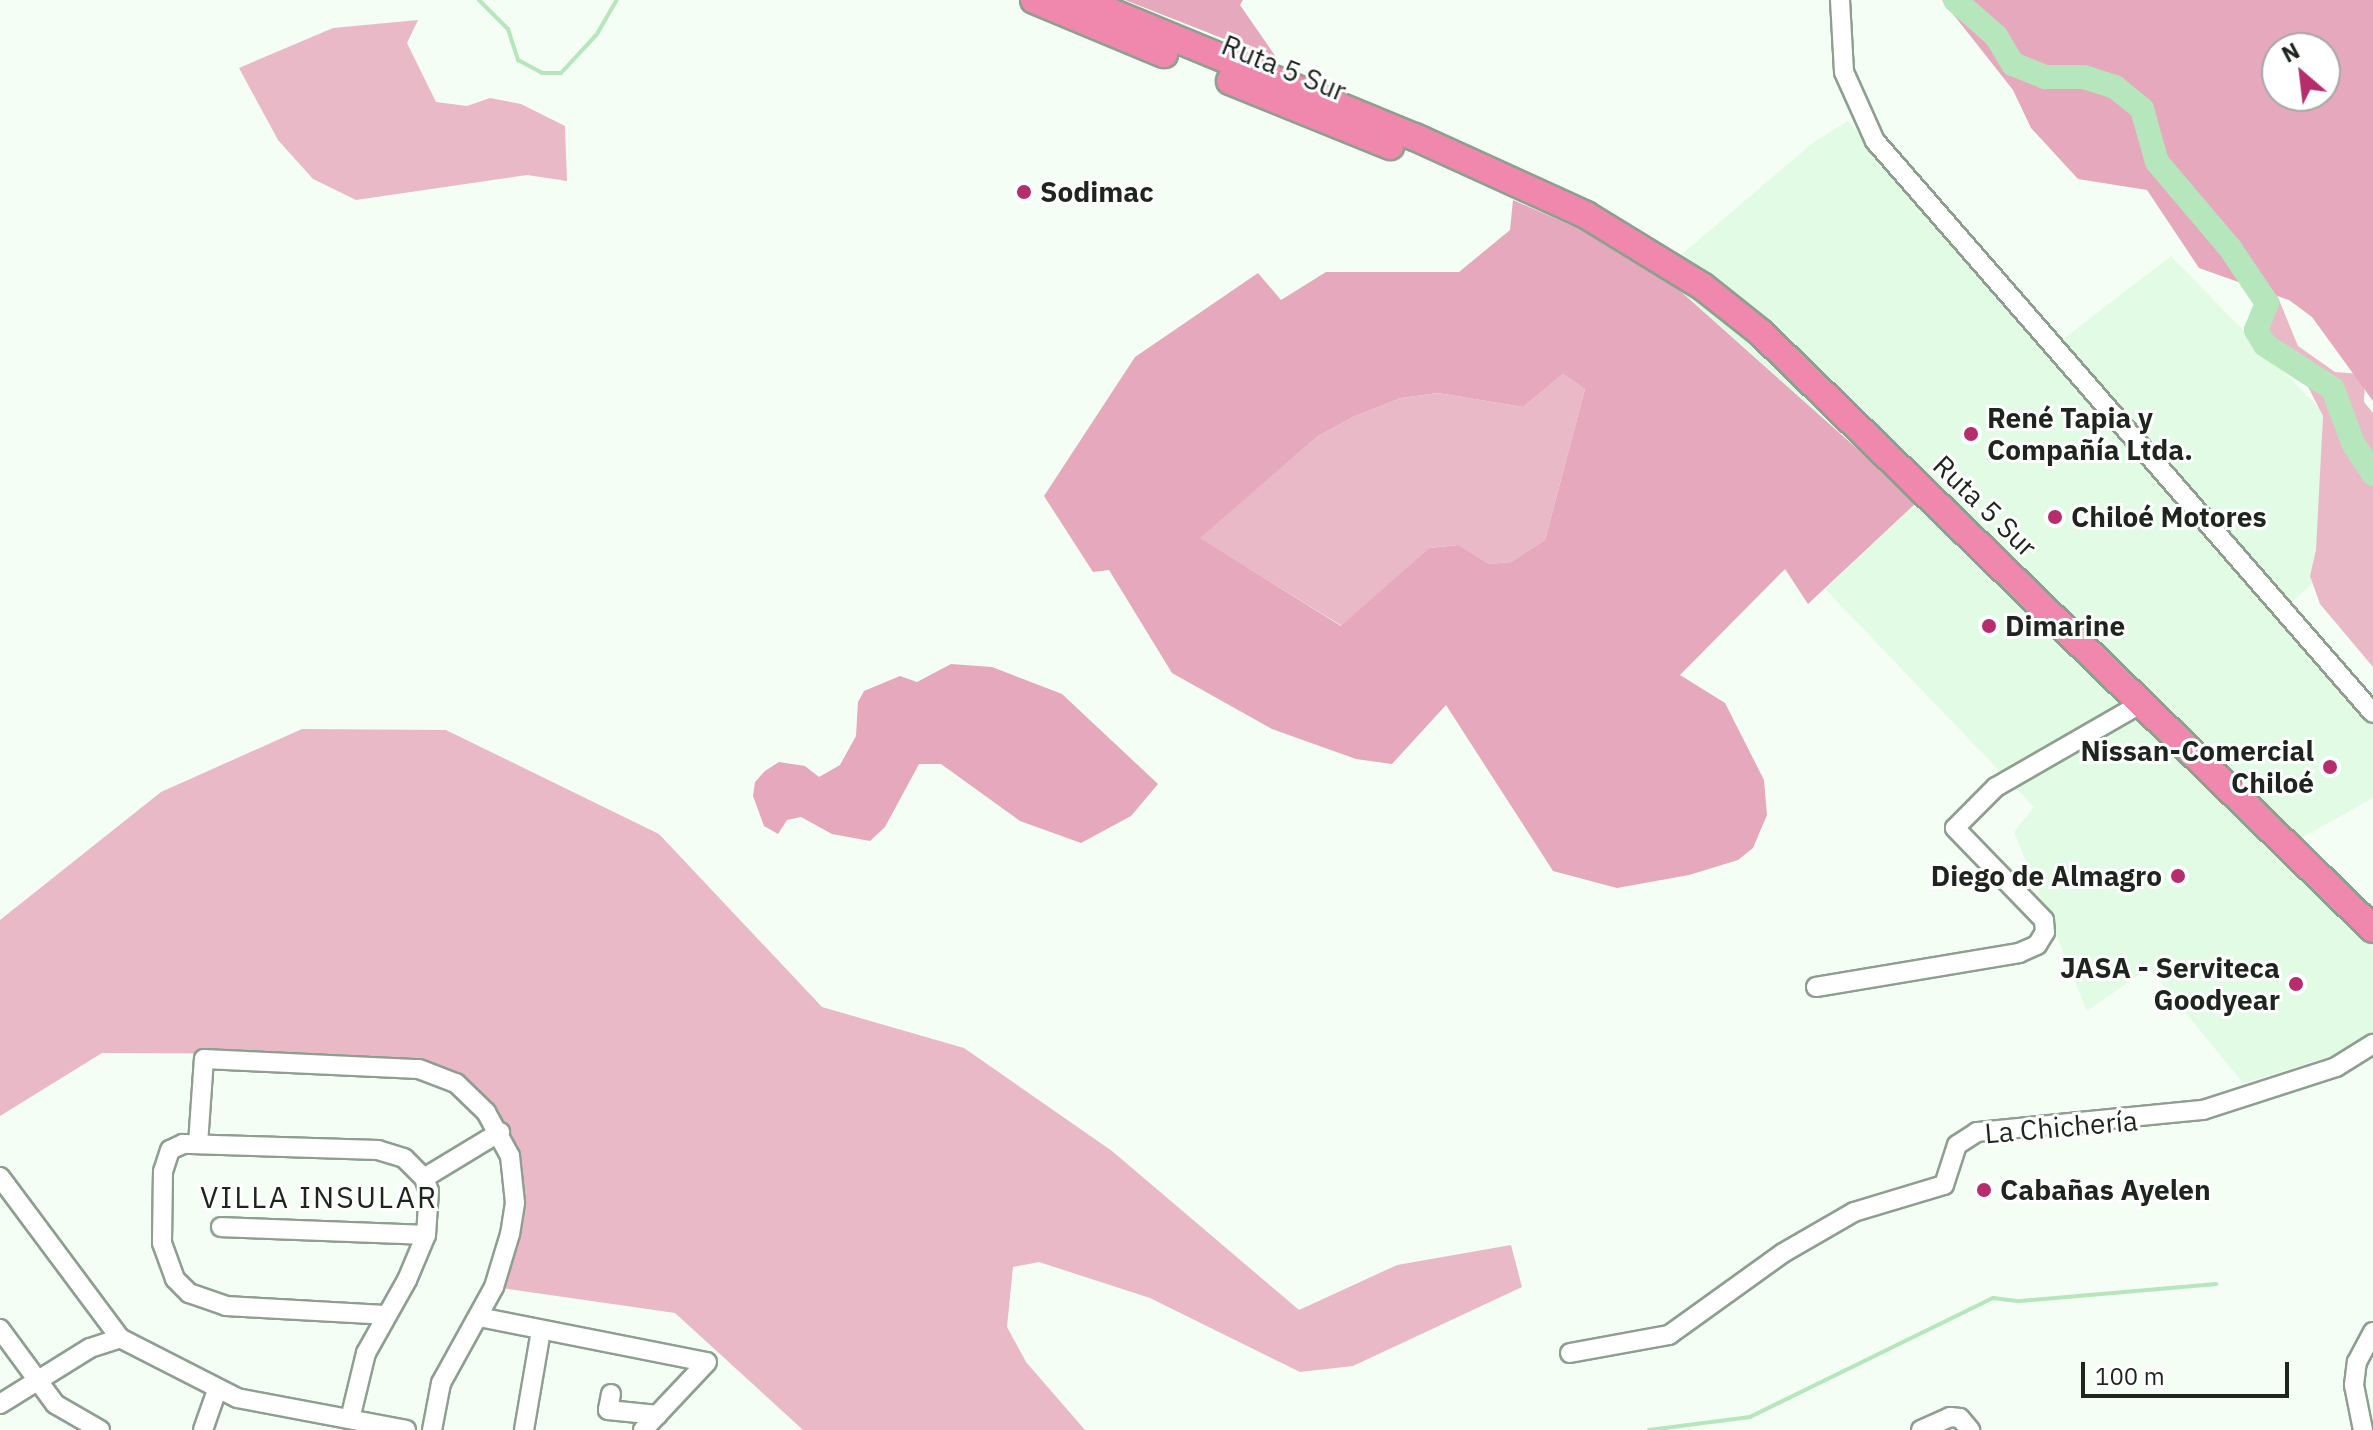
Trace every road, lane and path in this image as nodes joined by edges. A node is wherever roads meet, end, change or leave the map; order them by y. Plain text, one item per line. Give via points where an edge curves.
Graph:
1 (1034, 0) edge
2 (1082, 0) edge
3 (1840, 0) edge
4 (1137, 23) junction
5 (1154, 49) junction
6 (1513, 184) junction
7 (2142, 703) junction
8 (2373, 713) edge
9 (2373, 929) edge
10 (1816, 987) dead end
11 (2373, 1044) edge
12 (500, 1132) junction
13 (198, 1144) junction
14 (0, 1176) edge
15 (424, 1178) junction
16 (221, 1227) dead end
17 (426, 1235) junction
18 (385, 1315) junction
19 (479, 1317) junction
20 (0, 1329) edge
21 (541, 1331) junction
22 (2373, 1332) edge
23 (120, 1338) junction
24 (1570, 1353) dead end
25 (36, 1381) junction
26 (217, 1390) junction
27 (611, 1394) dead end
28 (0, 1404) edge
29 (289, 1410) junction
30 (658, 1415) junction
31 (350, 1419) junction
32 (100, 1430) edge
33 (203, 1430) edge
34 (284, 1430) edge
35 (406, 1430) edge
36 (432, 1430) edge
37 (524, 1430) edge
38 (643, 1430) edge
39 (1921, 1430) edge
40 (1970, 1430) edge
41 (2363, 1430) edge

1 - 5 highway, Ruta 5 Sur
2 - 4 highway, Ruta 5 Sur
3 - 8 street via 1844,72 1859,113 1882,149
4 - 5 highway
4 - 6 highway, Ruta 5 Sur via 1415,137
5 - 6 highway, Ruta 5 Sur via 1425,159
6 - 7 highway, Ruta 5 Sur via 1621,234 1743,318
7 - 9 highway, Ruta 5 Sur
7 - 10 street via 1996,787 1955,828 2044,920 2045,932 2037,945 2019,953
11 - 24 street, La Chichería via 2336,1067 2203,1110 1977,1132 1957,1145 1944,1185 1854,1212 1761,1268 1669,1335
12 - 13 street via 472,1096 439,1074 204,1059
12 - 15 street
12 - 19 street via 510,1156 515,1203 510,1234
13 - 15 street via 378,1150 404,1158
13 - 18 street via 170,1150 163,1171 162,1243 175,1279 189,1293 226,1306
14 - 23 street
15 - 17 street via 429,1191
16 - 17 street
17 - 18 street
18 - 31 street via 366,1353
19 - 21 street
19 - 36 street via 441,1383
20 - 25 street
21 - 30 street via 707,1362
21 - 37 street
22 - 41 street via 2357,1362 2354,1385
23 - 25 street via 90,1348
23 - 26 street
25 - 28 street
25 - 32 street via 55,1404
26 - 29 street
26 - 33 street
27 - 30 street via 608,1410
29 - 31 street
29 - 34 street
30 - 38 street
31 - 35 street
39 - 40 street via 1950,1417 1960,1418

